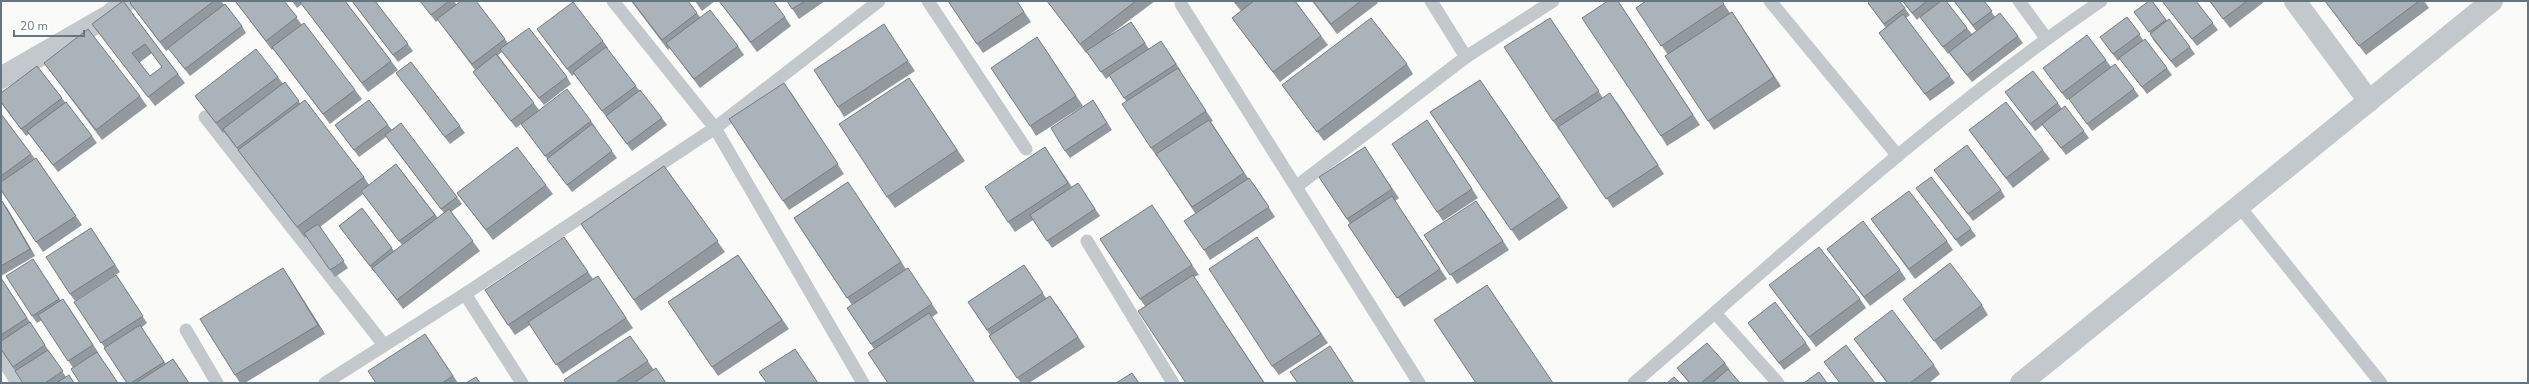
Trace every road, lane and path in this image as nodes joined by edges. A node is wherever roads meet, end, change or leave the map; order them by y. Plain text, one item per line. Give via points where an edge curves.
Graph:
1 (126, 1) edge
2 (613, 1) edge
3 (879, 1) edge
4 (928, 1) edge
5 (1432, 1) edge
6 (1553, 1) edge
7 (2019, 1) edge
8 (2101, 1) edge
9 (2295, 1) edge
10 (2492, 1) edge
11 (1773, 2) edge
12 (1181, 4) dead end
13 (2046, 38) junction
14 (1466, 57) junction
15 (1, 78) edge
16 (2369, 101) junction
17 (204, 117) edge
18 (715, 128) junction
19 (1026, 149) dead end
20 (1898, 156) junction
21 (1297, 186) junction
22 (2239, 206) junction
23 (1087, 241) dead end
24 (465, 294) junction
25 (1715, 313) junction
26 (186, 330) dead end
27 (384, 345) junction
28 (1, 357) edge
29 (17, 383) edge
30 (217, 383) edge
31 (325, 383) edge
32 (522, 383) edge
33 (863, 383) edge
34 (1173, 383) edge
35 (1419, 383) edge
36 (1634, 383) edge
37 (1778, 383) edge
38 (2021, 383) edge
39 (2381, 383) edge

1 - 15 street via 103,19
2 - 18 lane
3 - 18 lane
4 - 19 lane
5 - 14 lane
6 - 14 lane
7 - 13 lane
8 - 13 lane
9 - 16 street
10 - 16 street
11 - 20 lane
12 - 21 lane
13 - 20 lane
14 - 21 lane
16 - 22 street
17 - 27 lane
18 - 24 lane
18 - 33 lane
20 - 25 lane
21 - 35 lane
22 - 38 street
22 - 39 lane
23 - 34 lane
24 - 27 lane
24 - 32 lane
25 - 36 lane
25 - 37 lane
26 - 30 lane
27 - 31 lane
28 - 29 lane

